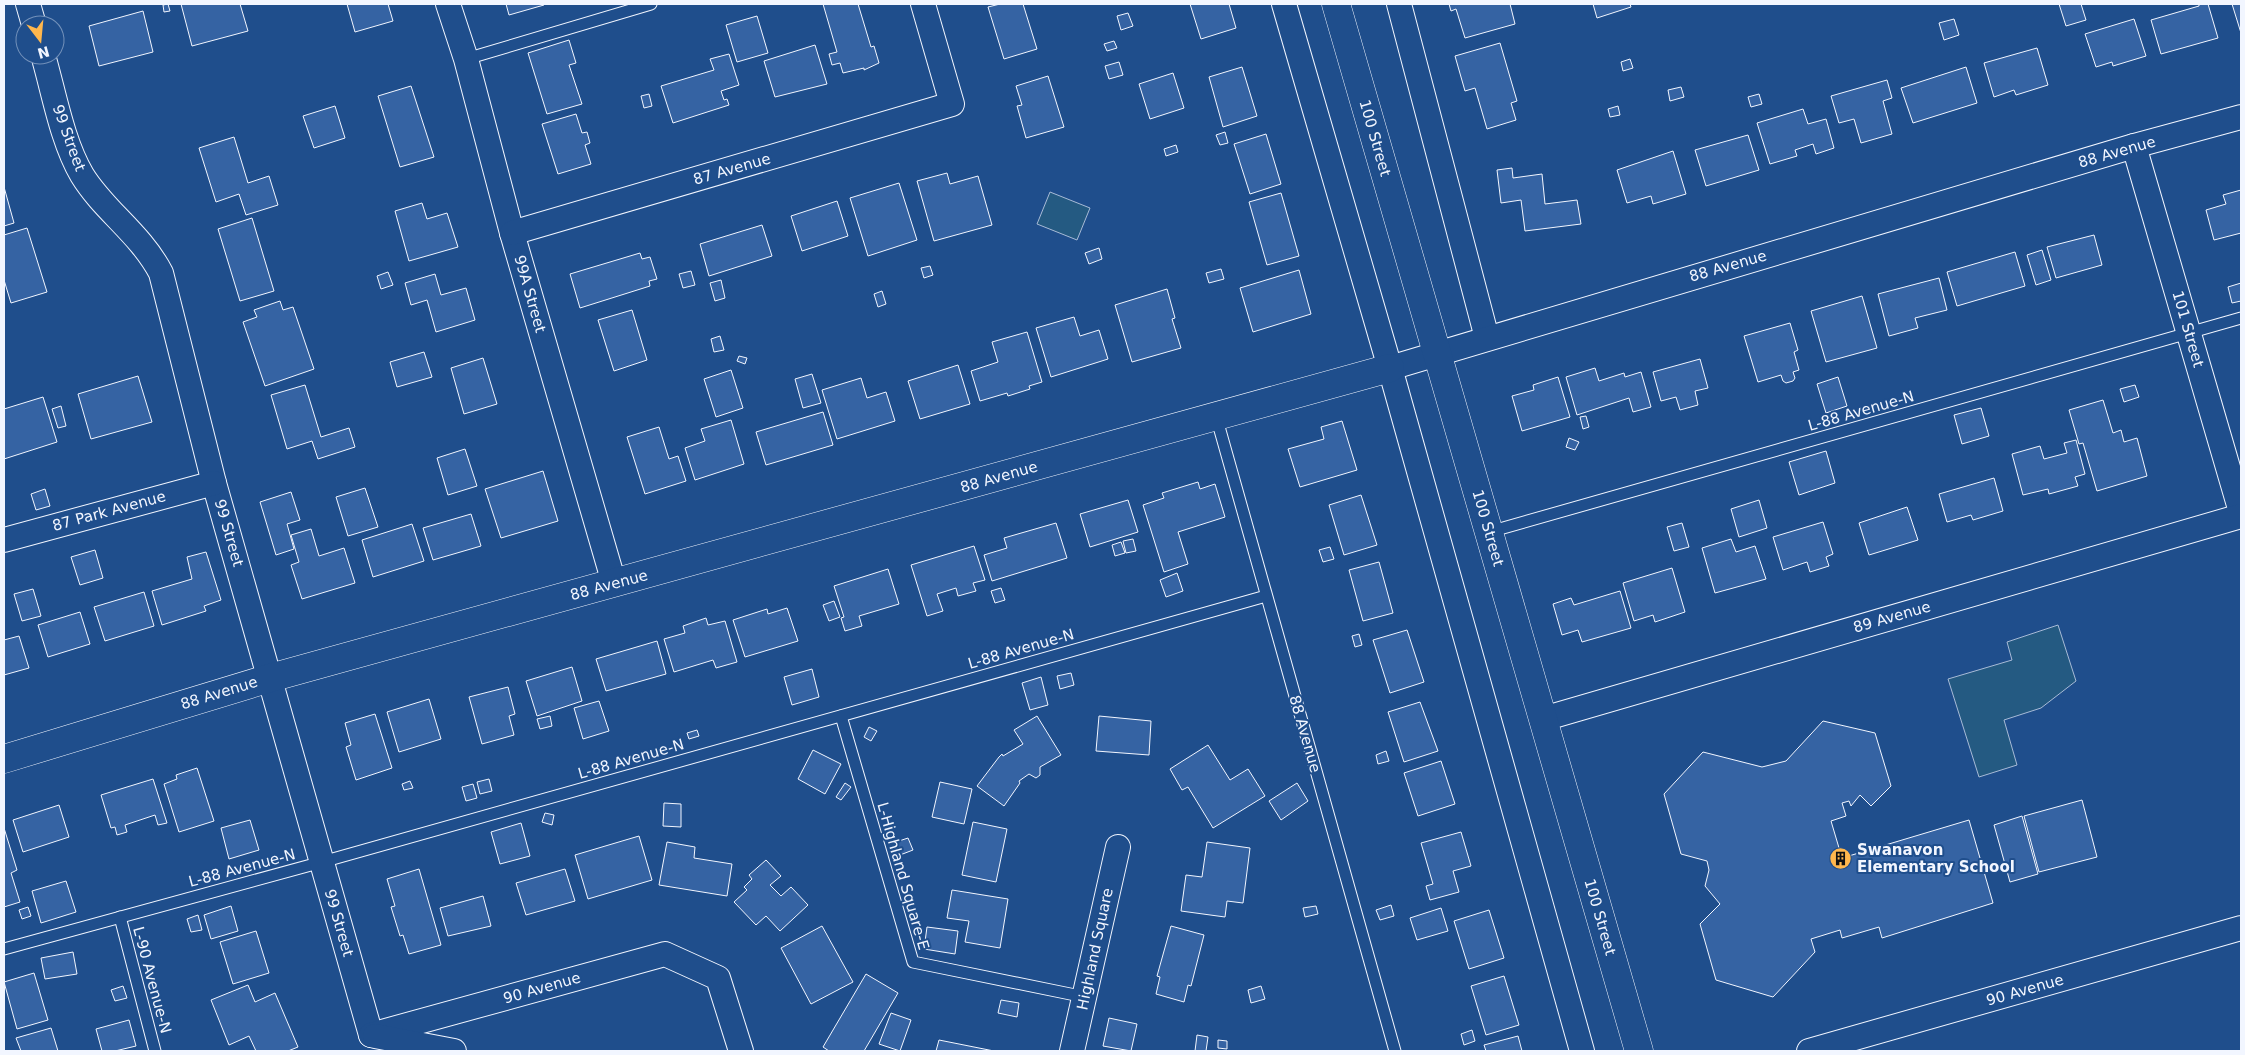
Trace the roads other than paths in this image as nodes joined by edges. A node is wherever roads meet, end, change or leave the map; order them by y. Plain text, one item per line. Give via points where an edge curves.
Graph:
1 (448, 4) edge
2 (651, 4) edge
3 (923, 4) edge
4 (1284, 4) edge
5 (1336, 4) edge
6 (1399, 4) edge
7 (466, 59) junction
8 (46, 65) edge
9 (2241, 117) edge
10 (2134, 146) junction
11 (512, 233) junction
12 (2241, 318) edge
13 (2189, 333) junction
14 (1487, 338) junction
15 (1438, 353) junction
16 (1390, 368) junction
17 (1216, 416) junction
18 (214, 483) junction
19 (2241, 514) edge
20 (1489, 532) junction
21 (4, 540) edge
22 (614, 583) junction
23 (1266, 596) junction
24 (270, 678) junction
25 (841, 716) junction
26 (1543, 719) junction
27 (4, 759) edge
28 (1118, 847) dead end
29 (322, 862) junction
30 (120, 917) junction
31 (2241, 928) edge
32 (4, 949) edge
33 (1085, 997) junction
34 (370, 1035) junction
35 (155, 1051) edge
36 (454, 1051) edge
37 (741, 1051) edge
38 (1072, 1051) edge
39 (1395, 1051) edge
40 (1582, 1051) edge
41 (1639, 1051) edge
42 (1809, 1051) edge

1 - 7 street, 99A Street
2 - 7 lane
3 - 11 street, 87 Avenue via 952,104
4 - 16 street
5 - 15 street, 100 Street
6 - 14 street
7 - 11 street, 99A Street
8 - 18 street, 99 Street via 67,140 83,176 143,244 161,273
9 - 10 street, 88 Avenue
10 - 13 street, 101 Street
10 - 14 street, 88 Avenue
11 - 22 street, 99A Street
12 - 13 lane, L-88 Avenue-N
13 - 19 street, 101 Street
13 - 20 lane, L-88 Avenue-N
14 - 15 street, 88 Avenue
15 - 16 street, 88 Avenue
15 - 20 street, 100 Street
16 - 17 street, 88 Avenue
16 - 40 street
17 - 22 street, 88 Avenue
17 - 23 lane, 88 Avenue
18 - 21 street, 87 Park Avenue
18 - 24 street, 99 Street
19 - 26 street, 89 Avenue
20 - 26 street, 100 Street
22 - 24 street, 88 Avenue
23 - 25 lane, L-88 Avenue-N
23 - 39 lane, 88 Avenue
24 - 27 street, 88 Avenue
24 - 29 street, 99 Street
25 - 29 lane, L-88 Avenue-N
25 - 33 lane, L-Highland Square-E via 913,962
26 - 41 street, 100 Street
28 - 33 street, Highland Square
29 - 30 lane, L-88 Avenue-N
29 - 34 street, 99 Street
30 - 32 lane, L-88 Avenue-N
30 - 35 lane, L-90 Avenue-N
31 - 42 street, 90 Avenue
33 - 38 street, Highland Square
34 - 36 street
34 - 37 street, 90 Avenue via 665,954 718,978

